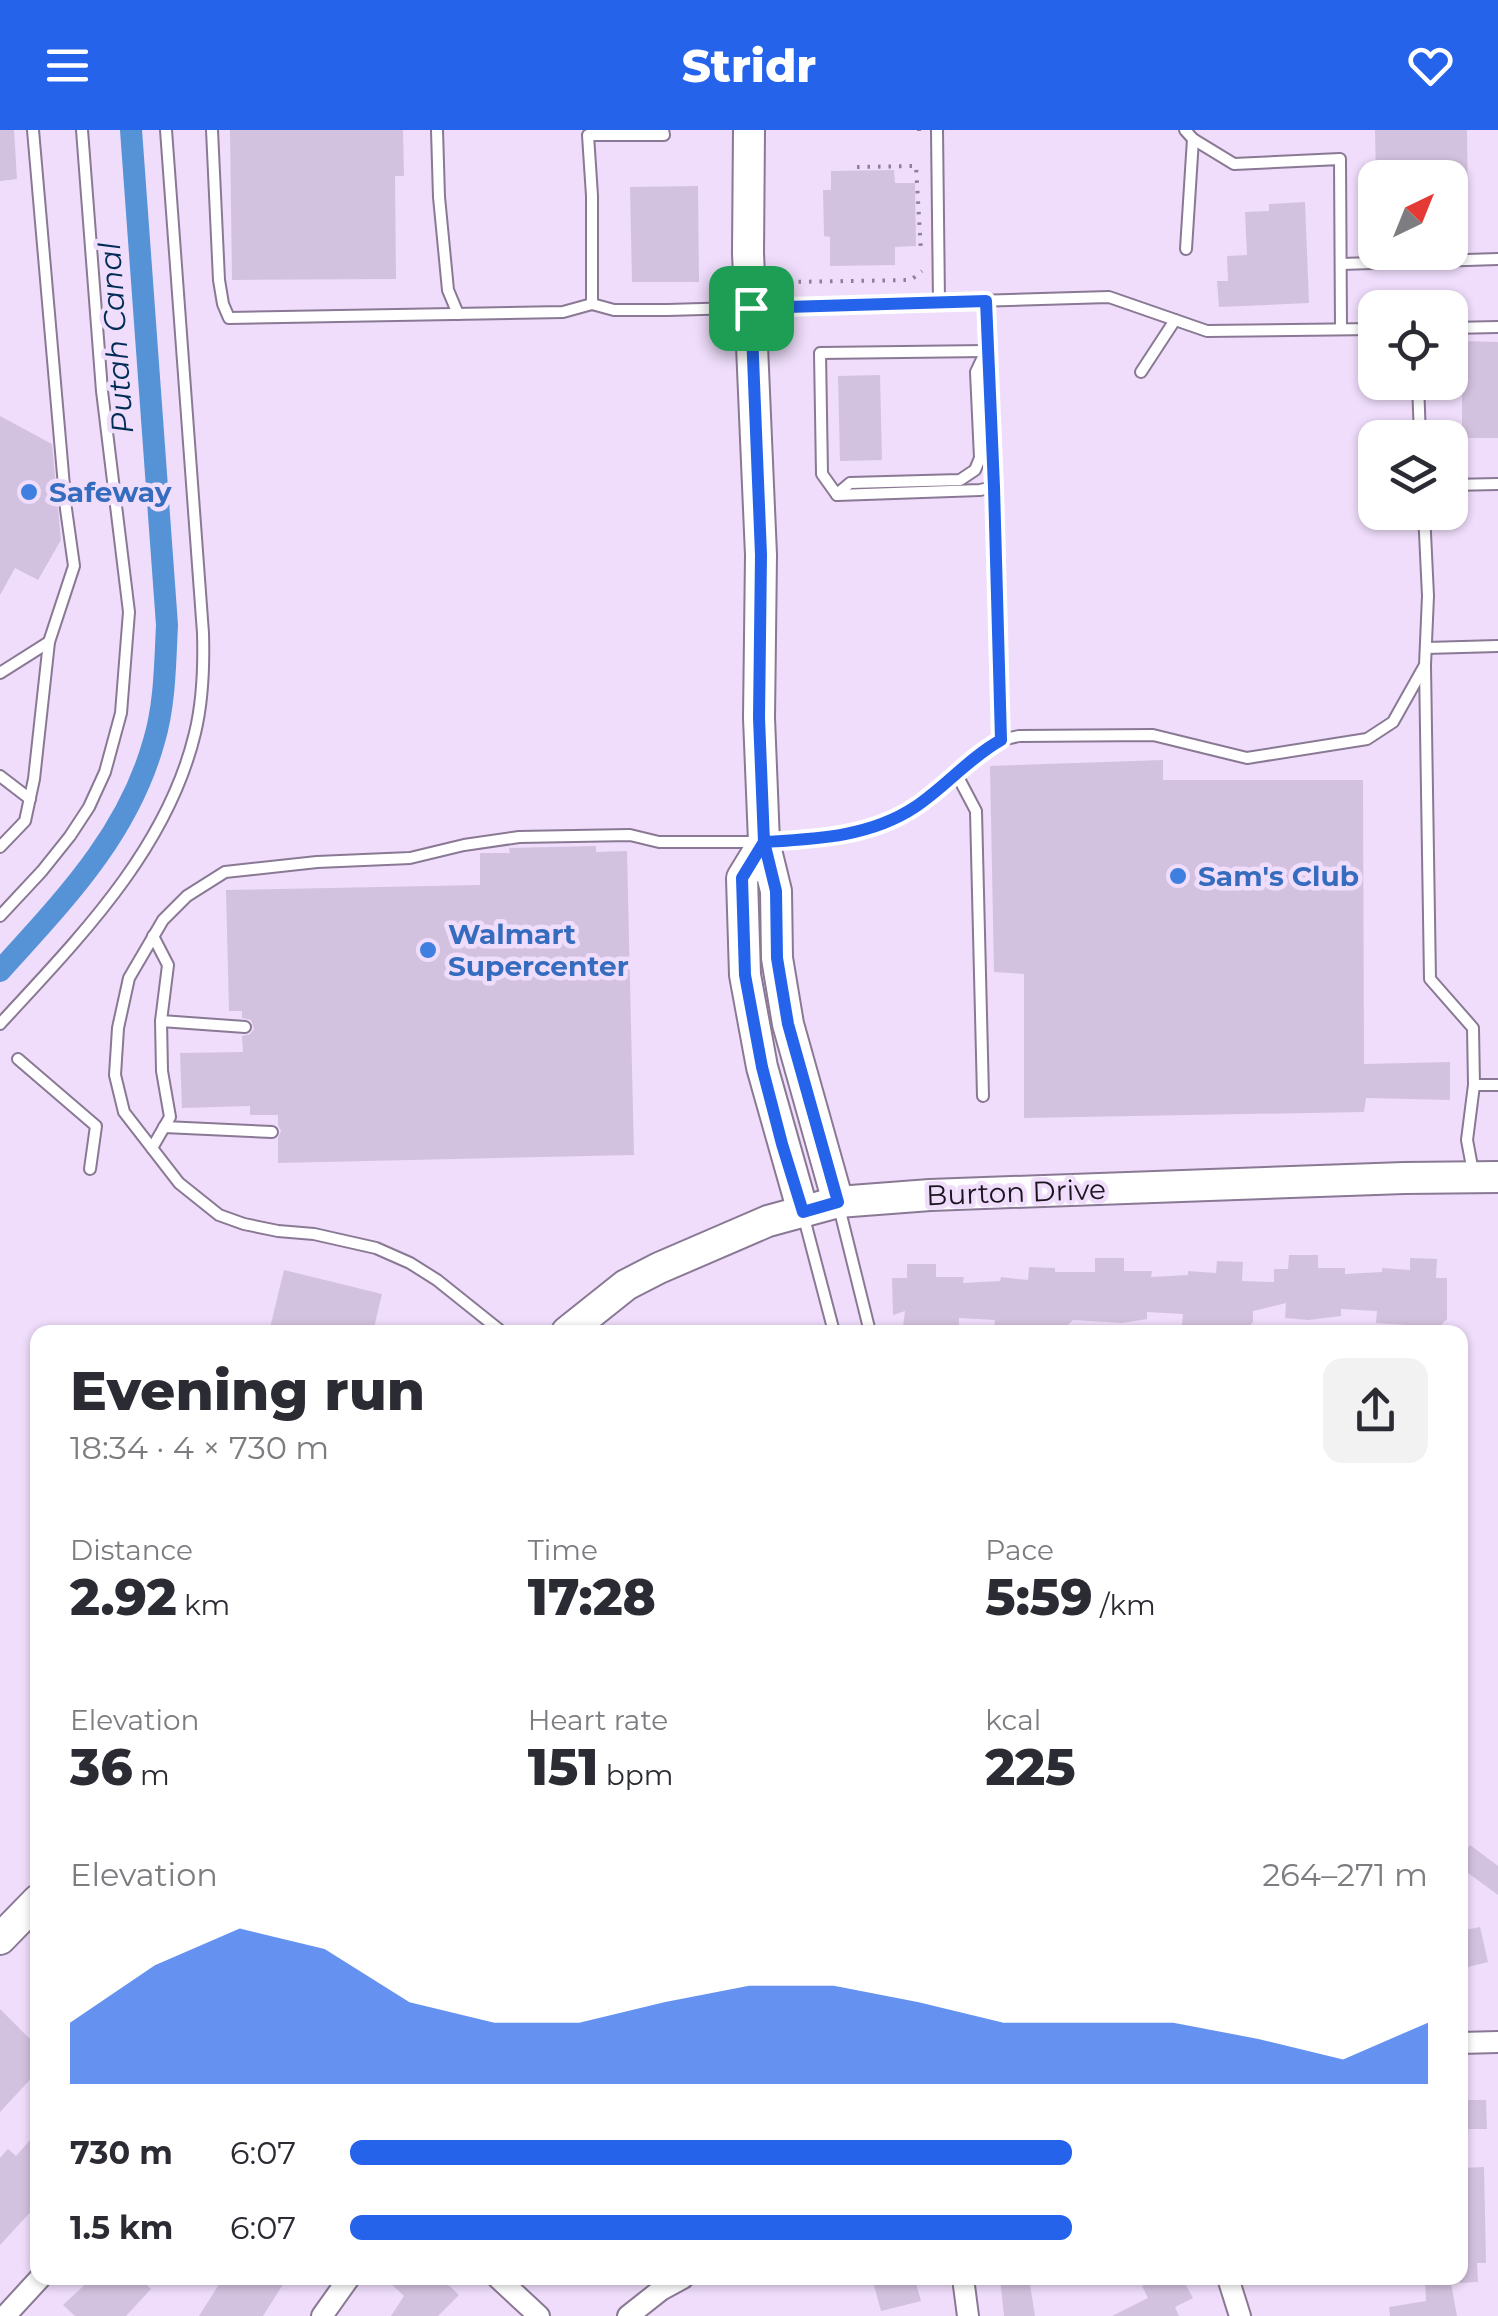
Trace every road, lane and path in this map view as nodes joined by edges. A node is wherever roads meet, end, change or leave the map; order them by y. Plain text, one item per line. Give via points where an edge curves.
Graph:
1 (33, 130) edge
2 (82, 130) edge
3 (166, 130) edge
4 (212, 130) edge
5 (437, 130) edge
6 (663, 130) edge
7 (749, 130) edge
8 (936, 130) edge
9 (1189, 135) edge
10 (857, 167) dead end
11 (1186, 249) dead end
12 (922, 254) dead end
13 (1498, 259) edge
14 (1341, 264) junction
15 (922, 272) dead end
16 (788, 282) dead end
17 (986, 301) junction
18 (939, 302) junction
19 (592, 304) junction
20 (751, 308) junction
21 (458, 314) junction
22 (1175, 320) junction
23 (1498, 327) edge
24 (1468, 328) edge
25 (1341, 329) junction
26 (1358, 329) edge
27 (986, 351) junction
28 (1141, 372) dead end
29 (1498, 484) edge
30 (1468, 485) edge
31 (994, 487) junction
32 (836, 495) junction
33 (1425, 530) edge
34 (49, 642) junction
35 (1498, 646) edge
36 (1426, 648) junction
37 (1426, 666) junction
38 (0, 673) edge
39 (1001, 740) junction
40 (957, 775) junction
41 (0, 776) edge
42 (30, 799) junction
43 (764, 842) junction
44 (0, 846) edge
45 (0, 916) edge
46 (154, 936) junction
47 (161, 1021) junction
48 (0, 1024) edge
49 (246, 1028) dead end
50 (18, 1059) dead end
51 (1474, 1085) junction
52 (1498, 1085) edge
53 (983, 1096) dead end
54 (164, 1126) junction
55 (272, 1132) dead end
56 (152, 1148) junction
57 (90, 1169) dead end
58 (1486, 1177) edge
59 (838, 1202) junction
60 (803, 1212) junction
61 (493, 1325) edge
62 (575, 1325) edge
63 (832, 1325) edge
64 (868, 1325) edge
65 (30, 1908) edge
66 (0, 1939) edge
67 (1498, 2042) edge
68 (1468, 2043) edge
69 (34, 2285) edge
70 (344, 2285) edge
71 (506, 2285) edge
72 (670, 2285) edge
73 (964, 2285) edge
74 (1230, 2285) edge
75 (5, 2316) edge
76 (322, 2316) edge
77 (539, 2316) edge
78 (628, 2316) edge
79 (968, 2316) edge
80 (1240, 2316) edge

1 - 34 lane via 74,566
2 - 45 lane via 102,392 129,612 121,713 88,807
3 - 48 lane via 203,633 196,732 160,825 140,857 82,935
4 - 21 lane via 219,280 229,318
5 - 21 lane via 448,290
6 - 19 lane via 664,135 588,135
7 - 20 street
8 - 18 lane
9 - 11 lane
9 - 14 lane via 1234,164 1340,159
10 - 12 path via 916,166
13 - 14 lane
14 - 25 lane
15 - 16 path via 911,280
17 - 18 lane
17 - 22 lane via 1108,297
17 - 27 lane
18 - 20 lane
19 - 20 lane via 614,310
19 - 21 lane via 564,312
20 - 43 street
22 - 25 lane via 1208,331
22 - 28 lane
23 - 24 lane
25 - 26 lane
27 - 31 lane
27 - 32 lane via 976,372 975,470 960,480 850,483
27 - 32 lane via 820,352 822,474
29 - 30 lane
31 - 32 lane
31 - 39 lane
33 - 36 lane
34 - 38 lane
34 - 42 lane
35 - 36 lane
36 - 37 lane
37 - 39 lane via 1393,722 1367,740 1247,758 1152,735
37 - 51 lane via 1430,979 1473,1028
39 - 40 lane
40 - 43 lane via 911,810 859,833
40 - 53 lane via 976,811
41 - 42 lane
42 - 44 lane via 25,821
43 - 46 lane via 519,837 410,858 225,872 186,896
43 - 59 street via 776,891 777,958 788,1024
43 - 60 street via 742,878 745,975 762,1067
46 - 47 lane via 168,965
46 - 56 lane via 129,978 115,1075 124,1112
47 - 49 lane
47 - 54 lane via 170,1117
50 - 57 lane via 96,1126
51 - 52 lane
51 - 58 lane via 1467,1140
54 - 55 lane
54 - 56 lane
56 - 61 lane via 179,1183 219,1215 376,1248 410,1262
58 - 59 street, Burton Drive
59 - 60 street, Burton Drive
59 - 64 lane
60 - 62 street, Burton Drive via 659,1268
60 - 63 lane
65 - 66 street
67 - 68 street
69 - 75 street
70 - 76 street
71 - 77 street
72 - 78 street
73 - 79 street
74 - 80 street

